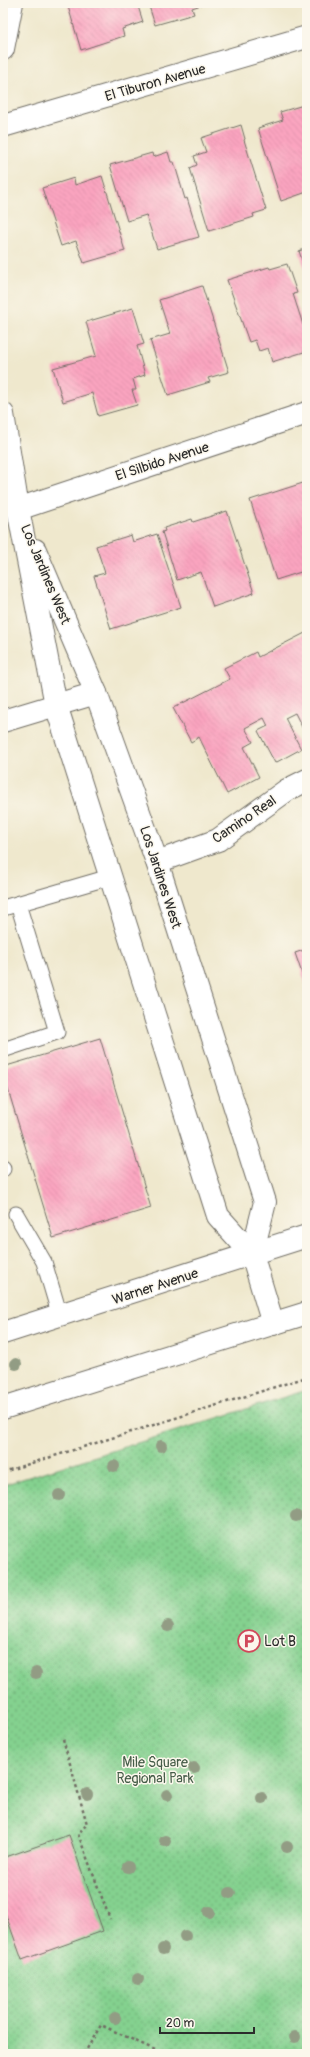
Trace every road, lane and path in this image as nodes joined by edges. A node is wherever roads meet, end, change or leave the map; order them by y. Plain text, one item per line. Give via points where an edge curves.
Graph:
1 (12, 3) edge
2 (307, 38) edge
3 (3, 49) edge
4 (3, 126) edge
5 (307, 413) edge
6 (3, 414) edge
7 (18, 508) junction
8 (96, 693) junction
9 (56, 705) junction
10 (3, 722) edge
11 (307, 780) edge
12 (156, 862) junction
13 (110, 877) junction
14 (18, 904) junction
15 (3, 908) edge
16 (3, 1050) edge
17 (16, 1214) dead end
18 (307, 1236) edge
19 (252, 1254) junction
20 (307, 1313) edge
21 (60, 1316) junction
22 (273, 1324) junction
23 (3, 1333) edge
24 (307, 1377) edge
25 (3, 1408) edge
26 (3, 1472) edge
27 (63, 1739) dead end
28 (110, 1919) dead end
29 (84, 2054) edge
30 (164, 2054) edge

1 - 3 street
2 - 4 street, El Tiburon Avenue
5 - 7 street, El Silbido Avenue
6 - 7 street, Los Jardines West
7 - 8 street, Los Jardines West
7 - 9 street, Los Jardines West
8 - 9 street
8 - 12 street, Los Jardines West
9 - 10 street
9 - 13 street, Los Jardines West
11 - 12 street, Camino Real via 286,790 218,840
12 - 19 street, Los Jardines West via 265,1202
13 - 14 lane
13 - 19 street, Los Jardines West via 218,1216
14 - 15 lane
14 - 16 lane via 57,1032
17 - 21 lane via 44,1262
18 - 19 street, Warner Avenue
19 - 21 street, Warner Avenue
19 - 22 street, Los Jardines West
20 - 22 street
21 - 23 street, Warner Avenue
22 - 25 street
24 - 26 path
27 - 28 path via 87,1824 78,1834
29 - 30 path via 102,2026

